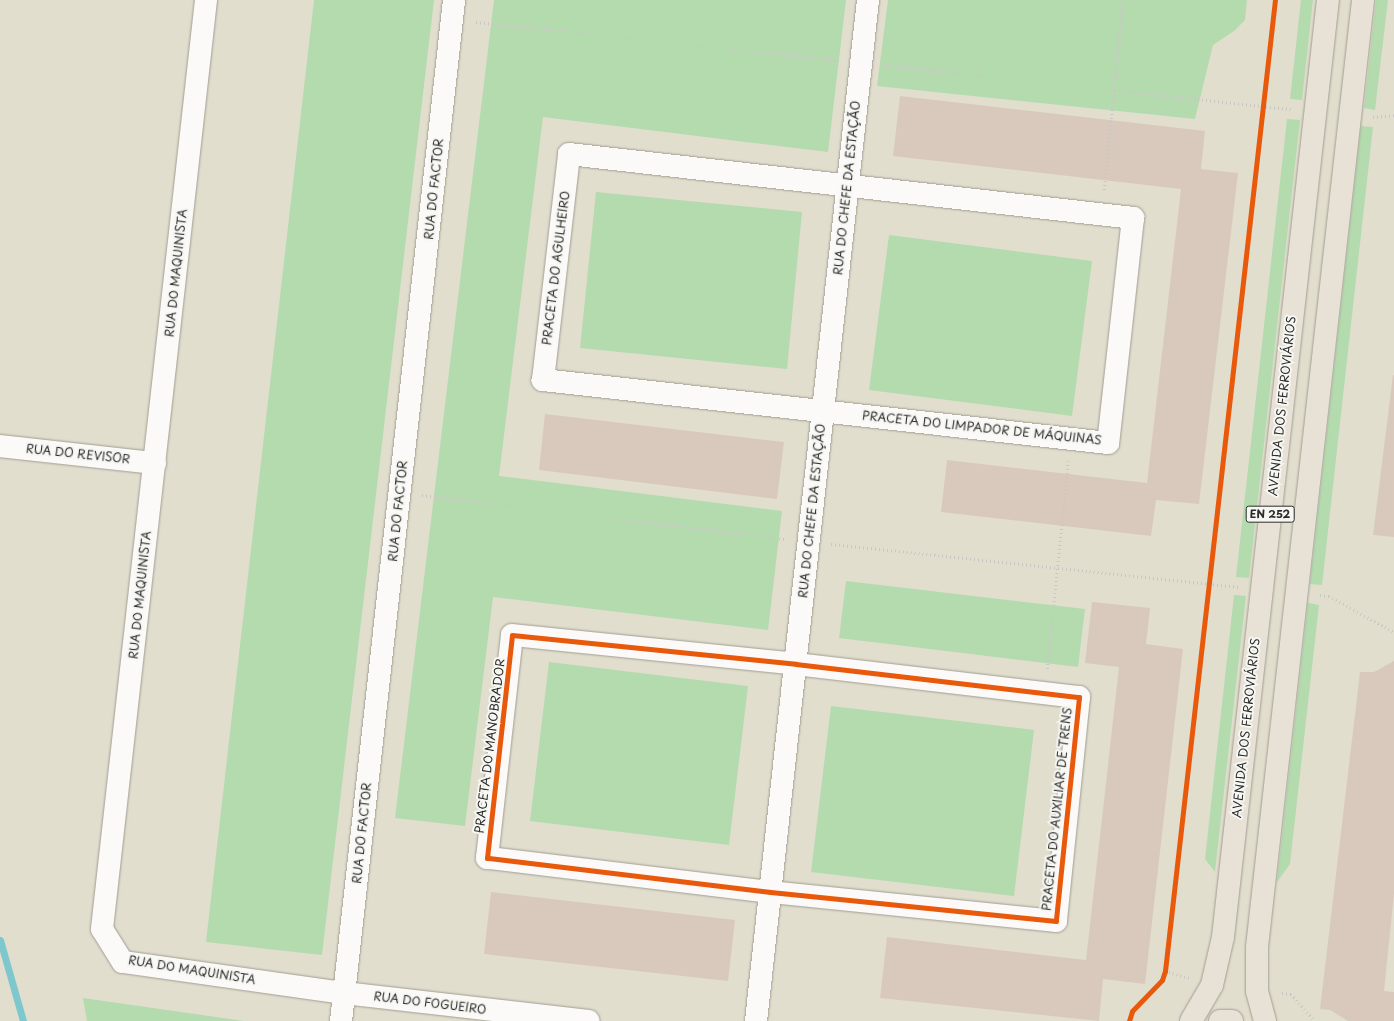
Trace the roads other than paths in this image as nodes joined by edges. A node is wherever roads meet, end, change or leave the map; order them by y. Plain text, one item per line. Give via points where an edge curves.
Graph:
1 (206, 0) edge
2 (868, 0) edge
3 (1328, 0) edge
4 (1363, 0) edge
5 (453, 10) edge
6 (848, 184) junction
7 (823, 410) junction
8 (0, 446) edge
9 (155, 463) junction
10 (796, 664) junction
11 (770, 892) junction
12 (344, 993) junction
13 (340, 1021) edge
14 (588, 1021) edge
15 (756, 1021) edge
16 (1191, 1021) edge
17 (1220, 1021) edge
18 (1232, 1021) edge
19 (1265, 1021) edge

1 - 9 street, RUA DO MAQUINISTA
2 - 6 street, RUA DO CHEFE DA ESTAÇÃO
3 - 16 main road, AVENIDA DOS FERROVIÁRIOS / EN 252 via 1219,962 1212,985
4 - 19 main road, EN 252 via 1256,954 1257,991
5 - 12 street, RUA DO FACTOR
6 - 7 street, RUA DO CHEFE DA ESTAÇÃO
6 - 7 street, PRACETA DO AGULHEIRO via 569,154 543,380
6 - 7 street, PRACETA DO LIMPADOR DE MÁQUINAS via 1133,218 1108,443
7 - 10 street, RUA DO CHEFE DA ESTAÇÃO
8 - 9 street, RUA DO REVISOR
9 - 12 street, RUA DO MAQUINISTA via 102,930 123,962
10 - 11 street, RUA DO CHEFE DA ESTAÇÃO
10 - 11 street, PRACETA DO MANOBRADOR via 512,635 487,858
10 - 11 street, PRACETA DO AUXILIAR DE TRENS via 1079,697 1056,921
11 - 15 street, RUA DO CHEFE DA ESTAÇÃO
12 - 13 street, RUA DO FACTOR
12 - 14 street, RUA DO FOGUEIRO
17 - 18 main road

